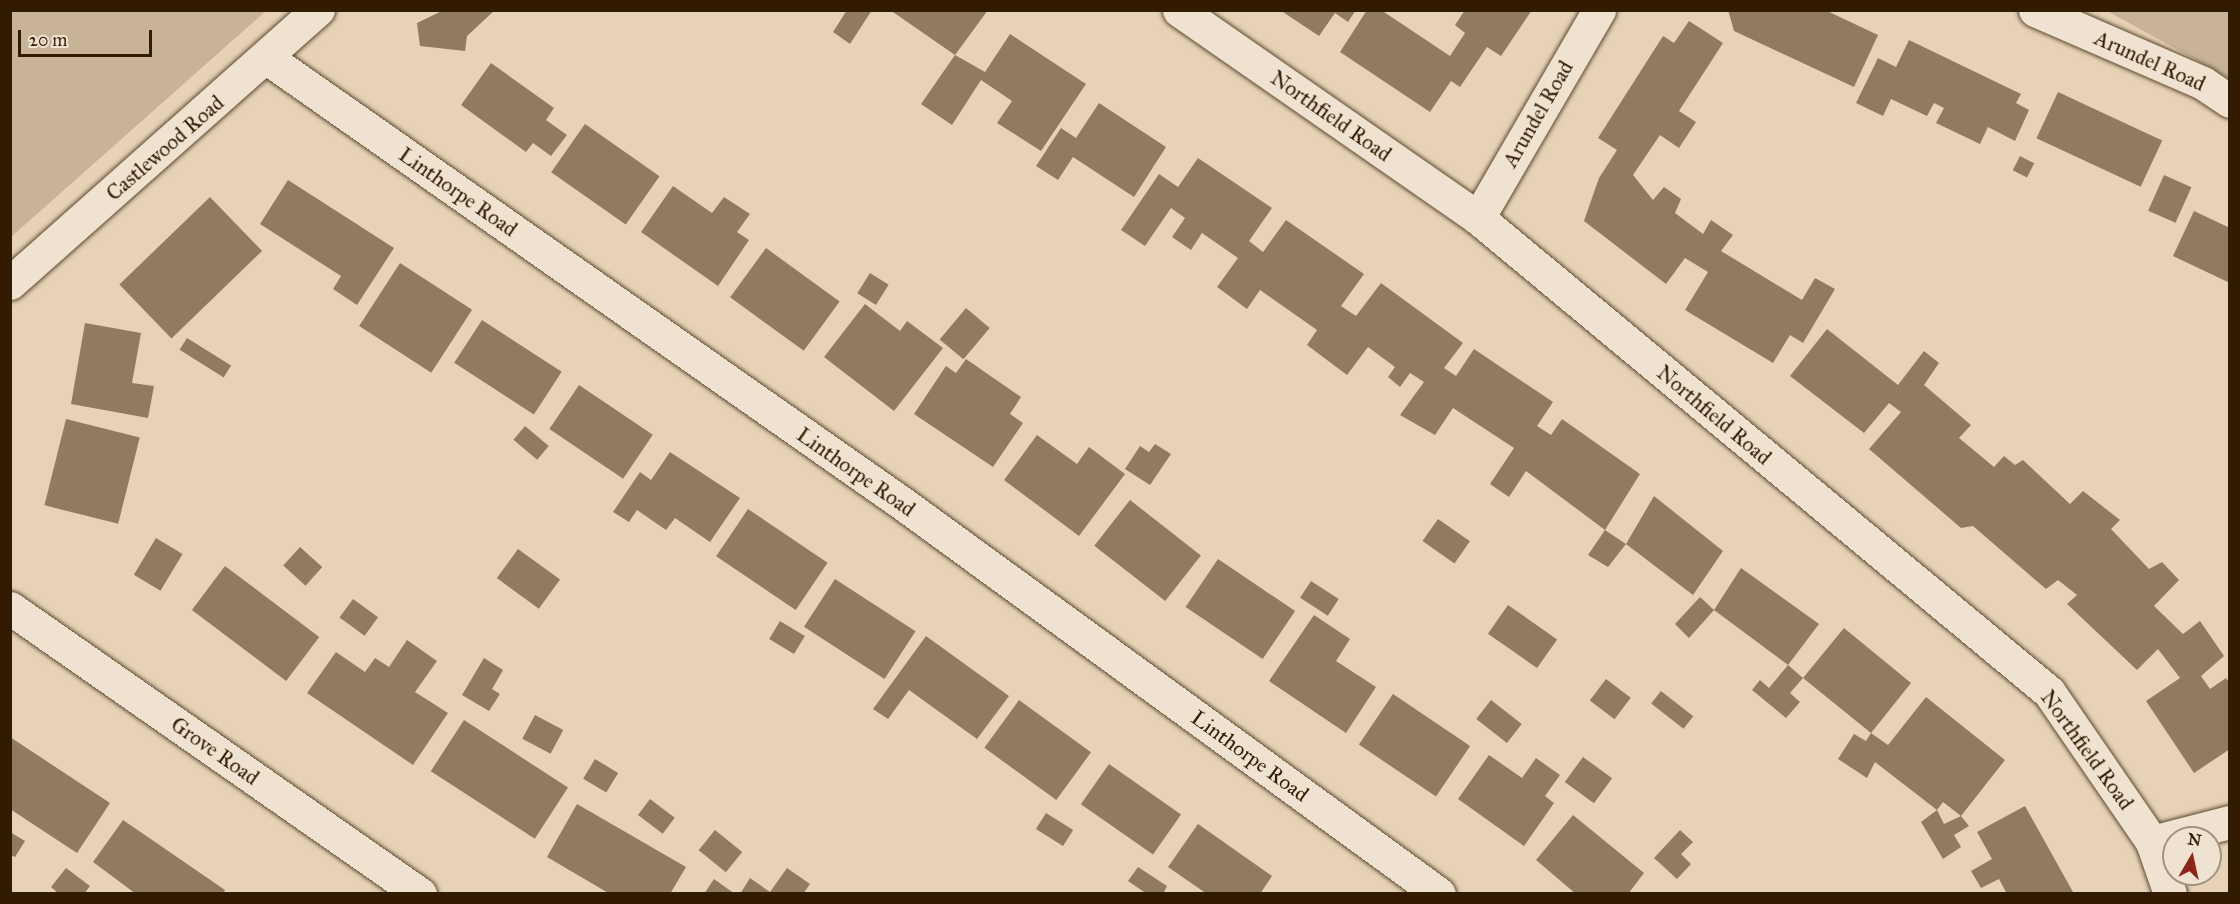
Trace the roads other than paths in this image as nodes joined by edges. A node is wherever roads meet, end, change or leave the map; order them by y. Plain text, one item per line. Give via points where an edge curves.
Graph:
1 (318, 10) edge
2 (1179, 10) edge
3 (1599, 10) edge
4 (2035, 10) edge
5 (267, 58) junction
6 (2229, 101) edge
7 (1478, 218) junction
8 (10, 283) edge
9 (10, 608) edge
10 (2229, 822) edge
11 (2152, 842) junction
12 (420, 894) edge
13 (1439, 894) edge
14 (2170, 894) edge

1 - 5 street, Castlewood Road
2 - 7 street, Northfield Road
3 - 7 street, Arundel Road
4 - 6 street, Arundel Road via 2203,83
5 - 8 street, Castlewood Road
5 - 13 street, Linthorpe Road via 906,506
7 - 11 street, Northfield Road via 2049,692
9 - 12 street, Grove Road
10 - 11 street
11 - 14 street, Northfield Road

